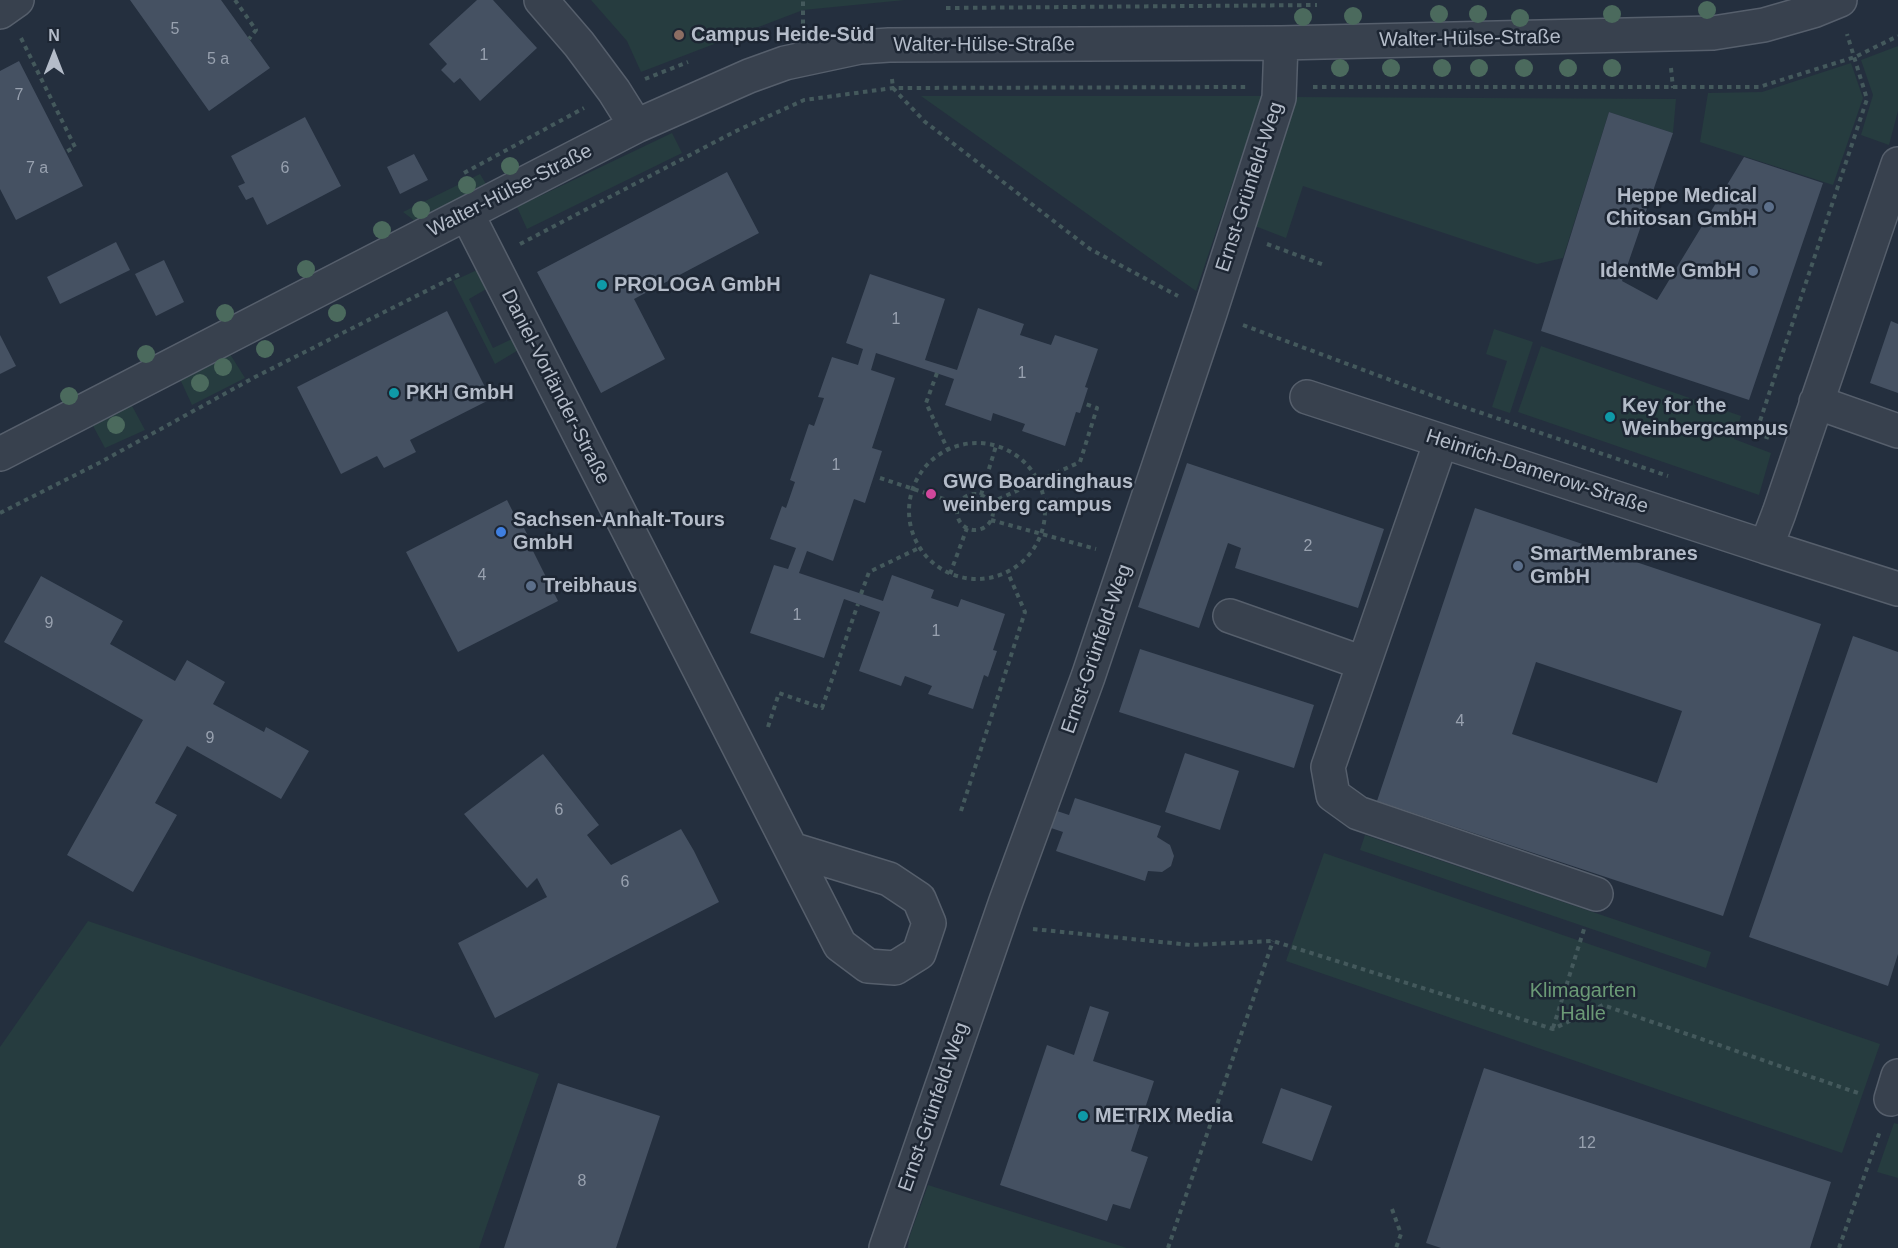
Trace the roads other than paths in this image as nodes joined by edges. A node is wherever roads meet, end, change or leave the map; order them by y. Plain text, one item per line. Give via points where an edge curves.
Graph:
1 (541, 0) edge
2 (1842, 13) edge
3 (1281, 43) junction
4 (636, 126) junction
5 (1898, 164) edge
6 (467, 214) junction
7 (1307, 397) dead end
8 (1816, 402) junction
9 (1898, 431) edge
10 (1440, 441) junction
11 (0, 454) edge
12 (1766, 547) junction
13 (1898, 589) edge
14 (1230, 616) dead end
15 (1363, 663) junction
16 (791, 849) dead end
17 (1596, 894) road end
18 (886, 1248) edge

1 - 4 street via 615,91
2 - 3 street, Walter-Hülse-Straße via 1713,33
3 - 4 street, Walter-Hülse-Straße via 860,47 785,63
3 - 18 street, Ernst-Grünfeld-Weg via 1279,98 1210,313 1088,677
4 - 6 street, Walter-Hülse-Straße
5 - 8 street
6 - 11 street, Walter-Hülse-Straße
6 - 16 street, Daniel-Vorländer-Straße
7 - 10 street, Heinrich-Damerow-Straße
8 - 9 street
8 - 12 street
10 - 12 street, Heinrich-Damerow-Straße
10 - 15 street
12 - 13 street, Heinrich-Damerow-Straße
14 - 15 street
15 - 17 street via 1328,767 1333,795 1358,813

